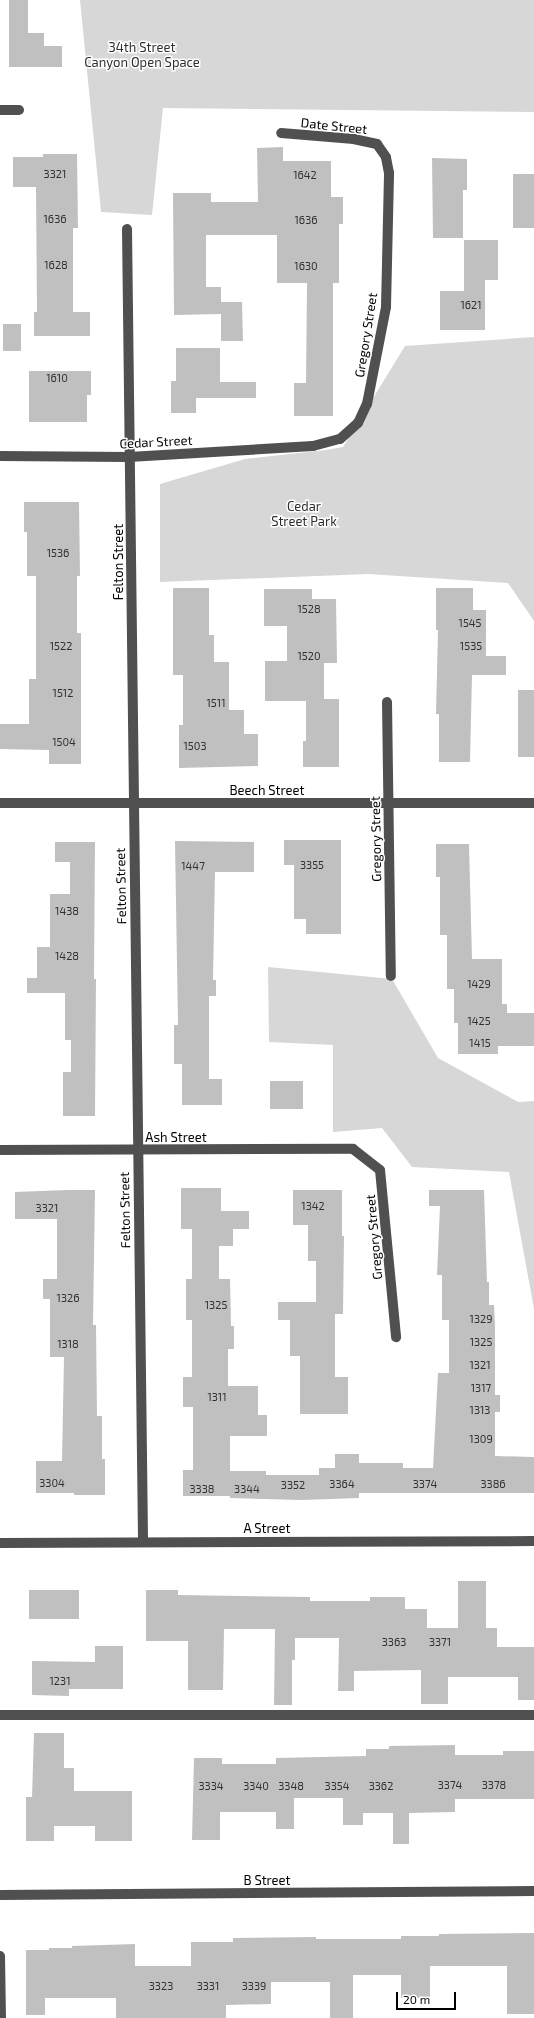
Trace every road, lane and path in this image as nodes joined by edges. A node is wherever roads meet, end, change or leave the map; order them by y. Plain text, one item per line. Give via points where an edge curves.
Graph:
1 (0, 110) edge
2 (19, 110) dead end
3 (281, 133) dead end
4 (389, 173) joint
5 (127, 230) dead end
6 (313, 446) joint
7 (0, 456) edge
8 (129, 457) junction
9 (387, 702) dead end
10 (389, 802) junction
11 (0, 803) edge
12 (133, 803) junction
13 (534, 803) edge
14 (391, 976) dead end
15 (353, 1149) joint
16 (0, 1150) edge
17 (137, 1150) junction
18 (396, 1337) dead end
19 (534, 1541) edge
20 (143, 1542) junction
21 (0, 1543) edge
22 (0, 1715) edge
23 (534, 1715) edge
24 (534, 1891) edge
25 (0, 1895) edge
26 (0, 1956) edge
27 (1, 2018) edge

1 - 2 street
3 - 4 street, Date Street via 354,139 377,144 386,157
4 - 6 street, Gregory Street via 386,307 367,404 358,423 340,439
5 - 8 street, Felton Street
6 - 8 street, Cedar Street
7 - 8 street, Cedar Street
8 - 12 street, Felton Street
9 - 10 street, Gregory Street
10 - 12 street, Beech Street
10 - 13 street, Beech Street
10 - 14 street, Gregory Street
11 - 12 street, Beech Street
12 - 17 street, Felton Street
15 - 17 street, Ash Street
15 - 18 street, Gregory Street via 380,1170
16 - 17 street, Ash Street
17 - 20 street, Felton Street
19 - 20 street, A Street
20 - 21 street, A Street
22 - 23 street
24 - 25 street, B Street
26 - 27 street

